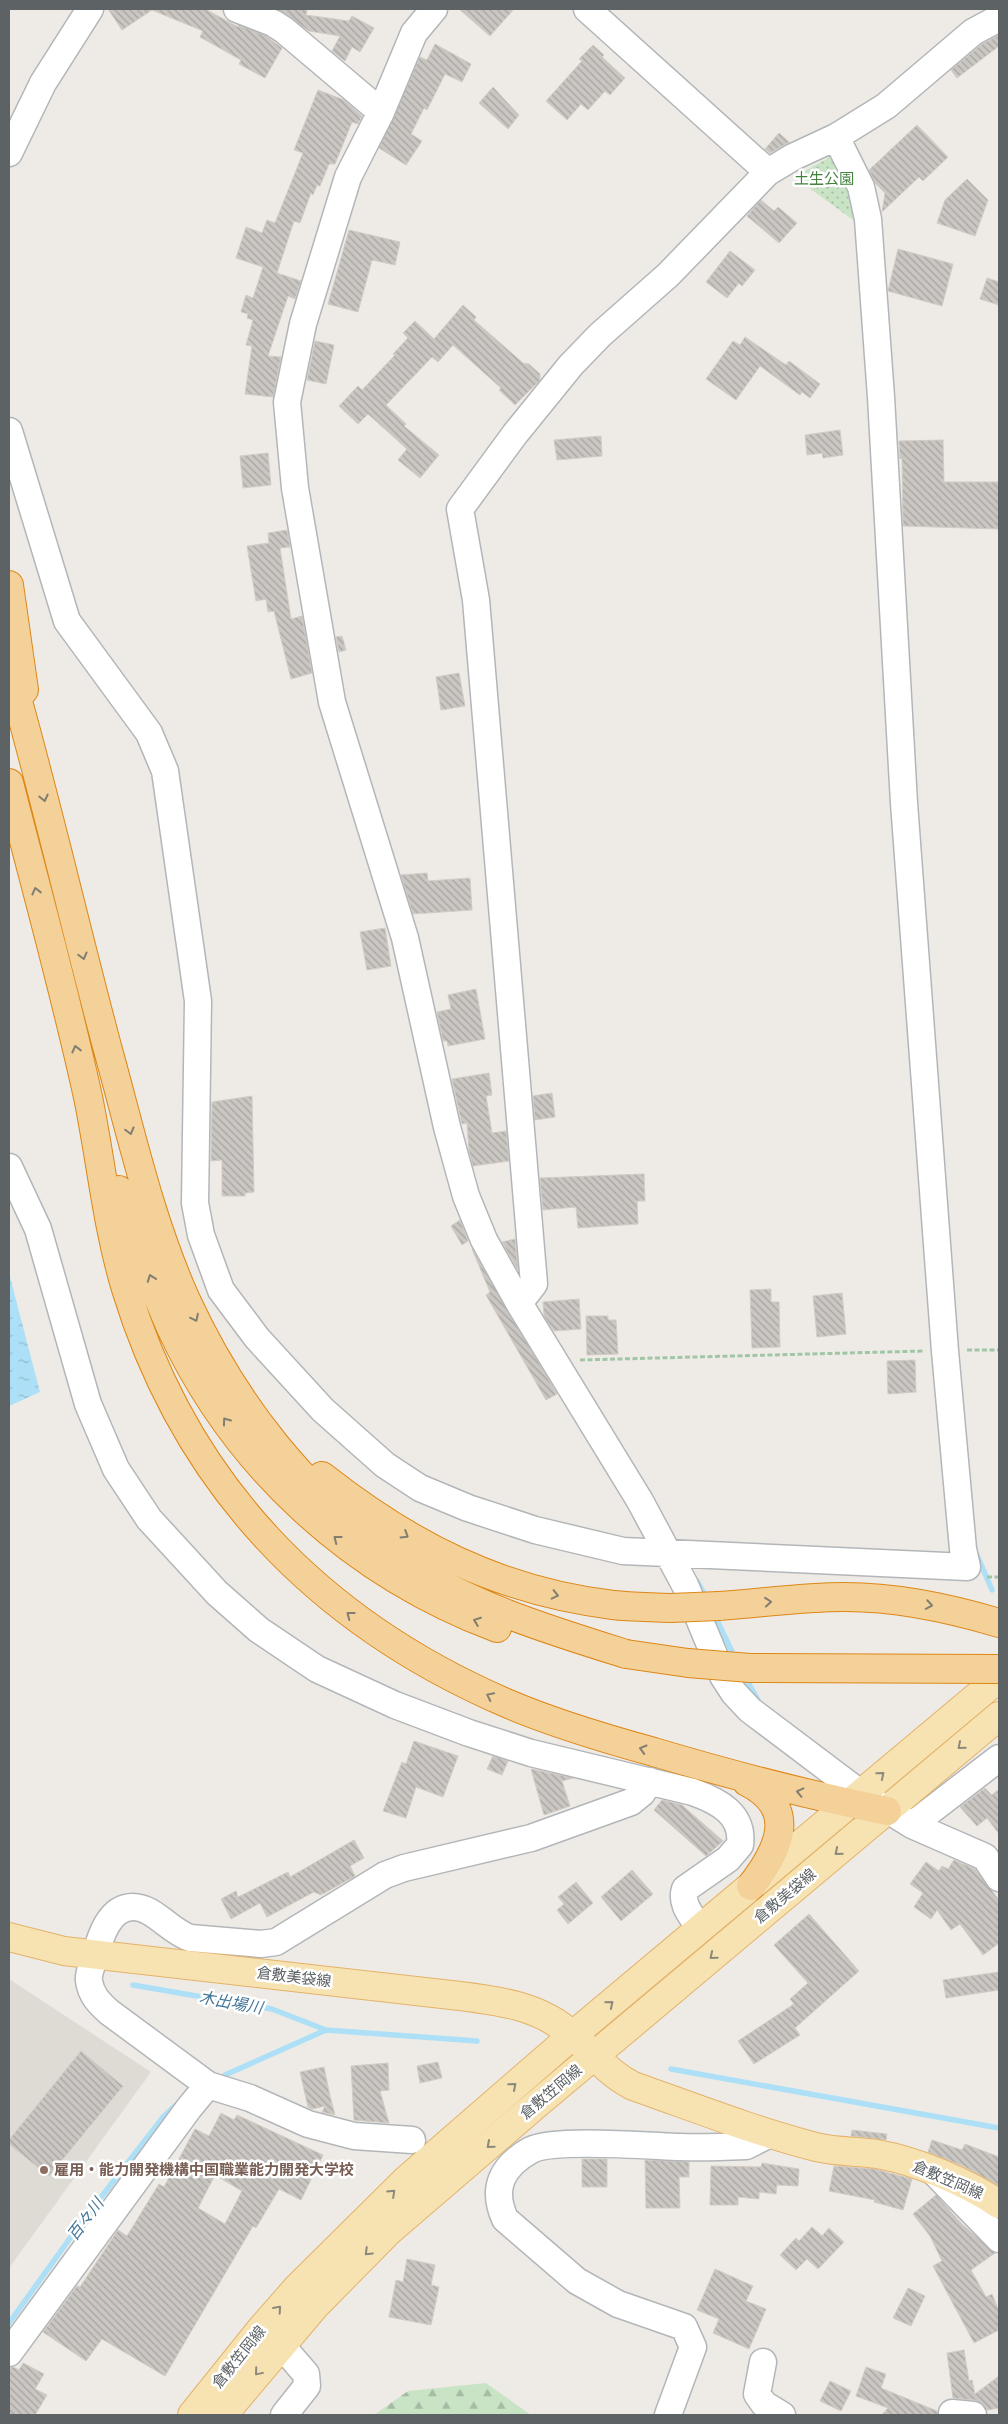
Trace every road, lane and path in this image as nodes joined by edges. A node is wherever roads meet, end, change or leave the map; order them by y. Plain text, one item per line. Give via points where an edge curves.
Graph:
1 (90, 9) edge
2 (237, 9) edge
3 (434, 9) edge
4 (587, 9) edge
5 (999, 18) edge
6 (381, 112) junction
7 (839, 141) junction
8 (9, 153) edge
9 (768, 172) junction
10 (9, 431) edge
11 (9, 585) edge
12 (9, 669) edge
13 (32, 751) junction
14 (9, 783) edge
15 (87, 1096) junction
16 (9, 1167) edge
17 (519, 1303) junction
18 (951, 1350) junction
19 (999, 1350) edge
20 (574, 1360) dead end
21 (246, 1405) junction
22 (677, 1555) junction
23 (991, 1577) dead end
24 (999, 1577) edge
25 (999, 1623) edge
26 (626, 1654) junction
27 (999, 1669) edge
28 (999, 1678) edge
29 (999, 1716) edge
30 (999, 1758) edge
31 (739, 1778) junction
32 (650, 1781) junction
33 (854, 1798) junction
34 (887, 1811) junction
35 (912, 1825) junction
36 (999, 1878) edge
37 (751, 1886) junction
38 (700, 1929) junction
39 (9, 1937) edge
40 (95, 1955) junction
41 (573, 2035) junction
42 (594, 2056) junction
43 (208, 2085) junction
44 (770, 2134) junction
45 (412, 2140) dead end
46 (933, 2171) junction
47 (999, 2204) edge
48 (999, 2239) edge
49 (281, 2345) junction
50 (9, 2353) edge
51 (763, 2362) dead end
52 (192, 2415) edge
53 (223, 2415) edge
54 (284, 2415) edge
55 (668, 2415) edge
56 (782, 2415) edge

1 - 8 street via 43,83
2 - 6 street via 284,30
3 - 6 street via 414,33
4 - 9 street
5 - 7 street via 973,32 886,106
6 - 17 street via 348,177 304,324 287,402 295,488 332,702 405,938 466,1196 484,1240
7 - 9 street via 793,157
7 - 18 street via 861,187 868,219 904,803
9 - 17 street via 668,275 571,364 460,509 476,600 534,1284
10 - 22 street via 67,620 150,733 165,771 198,1001 195,1203 201,1235 221,1290 257,1338 323,1410 385,1465 420,1488 535,1530 623,1551
11 - 13 highway
12 - 13 highway
13 -> 21 highway via 70,910 154,1215 204,1337
15 -> 14 highway
26 -> 15 highway via 552,1644 462,1615 425,1597 357,1555 324,1530 289,1496 242,1442 192,1368 140,1251
31 -> 15 highway via 555,1723 450,1677 356,1619 315,1587 280,1553 243,1512 213,1471 171,1397 142,1334 115,1243
16 - 32 street via 38,1229 88,1404 116,1469 149,1519 217,1594 259,1630 317,1669 395,1705 531,1753
17 - 22 street via 635,1493
18 - 19 path
18 - 20 path
18 - 22 street via 963,1549 967,1567
21 -> 25 highway, bridge via 288,1447 350,1497 407,1536 491,1577 572,1599 615,1605 670,1608 811,1598 877,1598 938,1607
21 - 26 highway via 310,1486 340,1514 404,1562 436,1581 511,1616
22 - 33 street via 685,1585 734,1693
23 - 24 path
26 - 27 highway, bridge via 750,1668
33 -> 28 main road, 倉敷美袋線
29 -> 34 main road, 倉敷美袋線
30 - 35 street
33 -> 31 highway
31 - 37 highway via 754,1785 773,1803 780,1828 774,1854
32 - 38 street via 711,1798 729,1811 740,1825 740,1845 735,1853 685,1889 685,1906
32 - 40 street via 631,1802 531,1838 385,1875 276,1942 261,1944 190,1938 169,1928 152,1912 131,1907 111,1918
33 - 34 highway
33 - 37 main road, 倉敷美袋線
34 - 35 street
34 -> 42 main road, 倉敷美袋線
35 - 36 street via 985,1857
37 - 38 main road, 倉敷美袋線
41 -> 38 main road, 倉敷美袋線
39 - 40 main road, 倉敷美袋線
40 - 41 main road, 倉敷美袋線 via 496,2001 550,2018
40 - 43 street via 88,1979 95,1999
41 - 42 main road, 倉敷美袋線
52 -> 41 main road, 倉敷笠岡線 via 261,2329 341,2242
42 - 44 main road, 倉敷笠岡線 via 618,2079 633,2086
42 -> 49 main road, 倉敷笠岡線 via 388,2232
43 - 45 street via 250,2098 308,2124 345,2134
43 - 50 street
44 - 46 main road, 倉敷笠岡線 via 819,2148 878,2154
44 - 55 street via 746,2146 570,2144 532,2150 505,2171 498,2188 499,2206 505,2219 577,2281 618,2304 684,2327 693,2346
46 - 47 main road, 倉敷笠岡線 via 981,2192
46 - 48 street
49 -> 53 main road, 倉敷笠岡線
49 - 54 street via 306,2374 308,2386
51 - 56 street via 757,2394 764,2404

